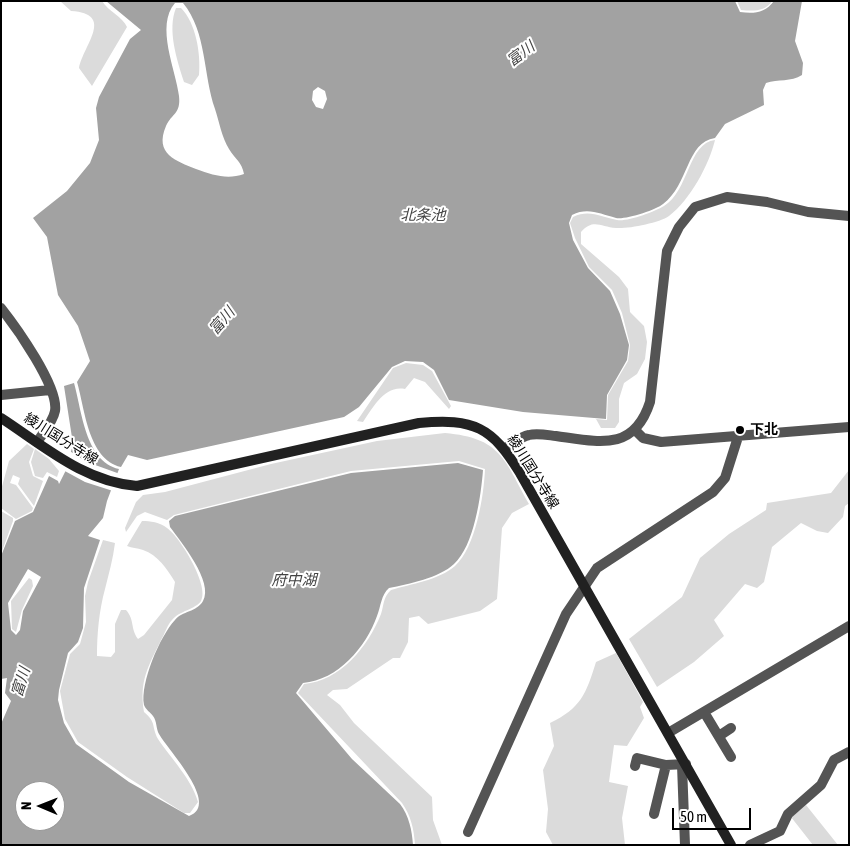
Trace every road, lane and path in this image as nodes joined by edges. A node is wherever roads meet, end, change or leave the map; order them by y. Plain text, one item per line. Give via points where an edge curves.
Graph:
1 (849, 216) edge
2 (1, 308) edge
3 (50, 390) junction
4 (1, 394) edge
5 (1, 418) edge
6 (849, 427) edge
7 (635, 430) junction
8 (738, 437) junction
9 (37, 442) junction
10 (506, 448) junction
11 (585, 586) junction
12 (849, 626) edge
13 (704, 712) junction
14 (731, 728) dead end
15 (668, 733) junction
16 (718, 736) junction
17 (849, 752) edge
18 (731, 757) dead end
19 (684, 764) junction
20 (666, 765) junction
21 (635, 766) dead end
22 (654, 814) dead end
23 (468, 832) dead end
24 (685, 845) edge
25 (731, 845) edge
26 (750, 845) edge

1 - 7 street via 727,197 695,208 679,227 667,251 650,402 645,418
2 - 3 street via 22,335
3 - 4 street
3 - 9 street via 55,412
5 - 9 main road, 綾川国分寺線
6 - 8 street
7 - 8 street via 643,438 661,442
7 - 10 street via 614,441 595,442 530,434
8 - 11 street via 725,478 713,492 596,568
9 - 10 main road, 綾川国分寺線 via 92,476 137,486 436,422 477,427
10 - 11 main road, 綾川国分寺線
11 - 15 main road, 綾川国分寺線
11 - 23 street via 566,614
12 - 13 street
13 - 15 street
13 - 16 street
14 - 16 street
15 - 19 main road, 綾川国分寺線
16 - 18 street
17 - 26 street via 834,760 821,785 788,814 780,830
19 - 20 street
19 - 24 street
19 - 25 main road, 綾川国分寺線
20 - 21 street via 637,758
20 - 22 street

